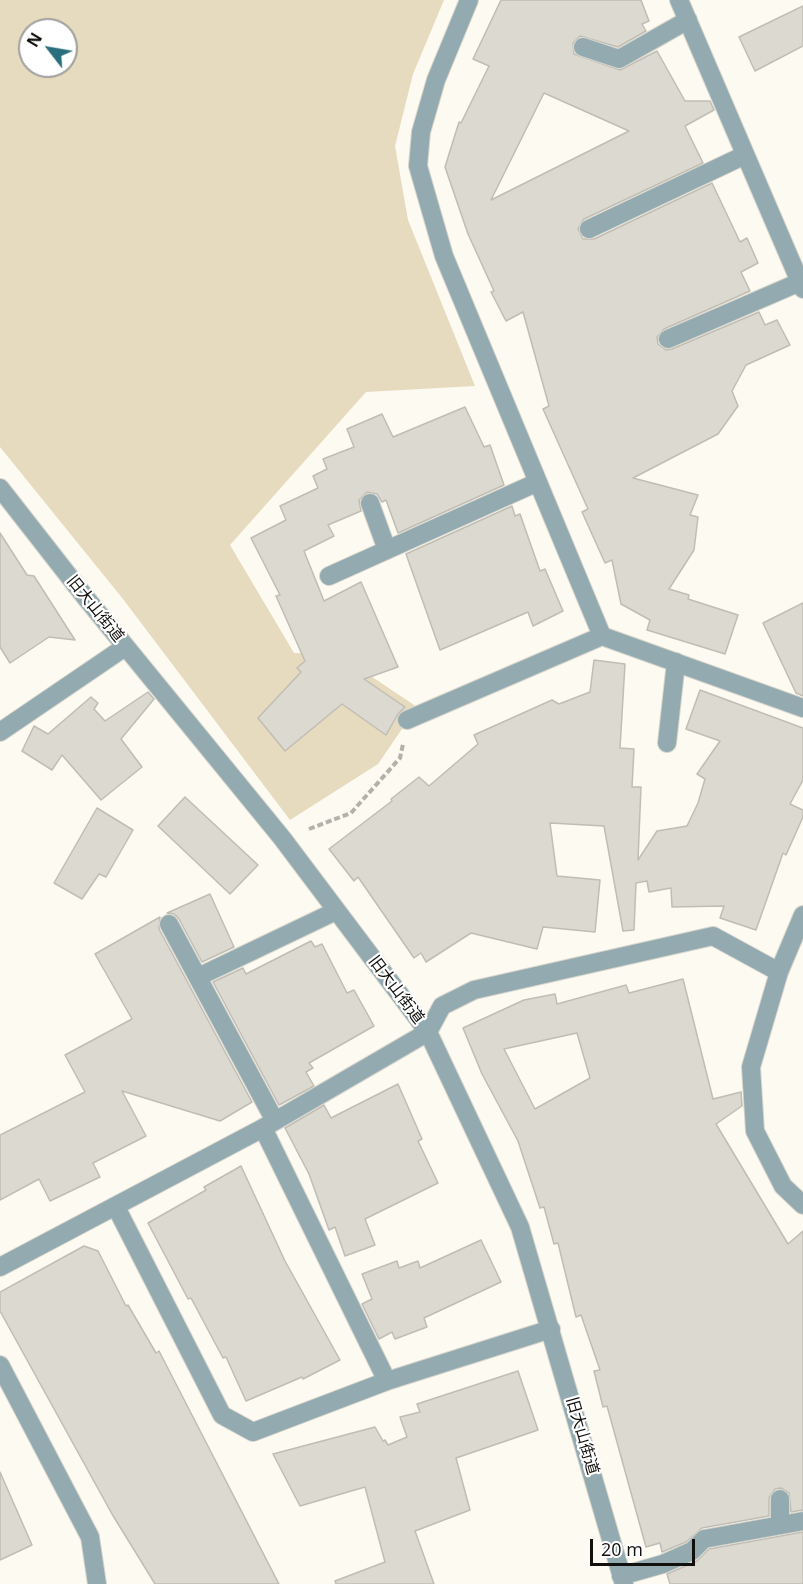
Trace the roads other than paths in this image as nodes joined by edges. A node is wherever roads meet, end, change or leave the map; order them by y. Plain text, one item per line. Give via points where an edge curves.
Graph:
1 (469, 0) edge
2 (679, 0) edge
3 (688, 20) junction
4 (584, 47) dead end
5 (745, 155) junction
6 (589, 229) dead end
7 (801, 286) edge
8 (668, 339) dead end
9 (538, 482) junction
10 (0, 488) edge
11 (370, 503) dead end
12 (387, 550) junction
13 (329, 576) dead end
14 (602, 636) junction
15 (125, 647) junction
16 (676, 662) junction
17 (803, 708) edge
18 (407, 720) road end
19 (0, 732) edge
20 (667, 743) dead end
21 (336, 911) junction
22 (803, 915) edge
23 (170, 924) dead end
24 (779, 972) junction
25 (198, 977) junction
26 (428, 1032) junction
27 (269, 1125) junction
28 (803, 1204) edge
29 (116, 1207) junction
30 (0, 1267) edge
31 (551, 1329) junction
32 (0, 1365) edge
33 (387, 1382) junction
34 (780, 1499) dead end
35 (803, 1521) edge
36 (780, 1525) junction
37 (623, 1580) edge
38 (98, 1584) edge

1 - 9 street via 436,80 421,132 418,166 444,256
2 - 3 street
3 - 4 street via 619,59
3 - 5 street
5 - 6 street
5 - 7 street
7 - 8 street
9 - 12 street
9 - 14 street
10 - 15 street, 旧大山街道
11 - 12 street
12 - 13 street
14 - 16 street
14 - 18 street
15 - 19 street
15 - 21 street, 旧大山街道 via 282,838
16 - 17 street
16 - 20 street
21 - 25 street
21 - 26 street, 旧大山街道
22 - 24 street
23 - 25 street
24 - 26 street via 713,936 474,990 442,1006
24 - 28 street via 751,1067 755,1131 783,1186
25 - 27 street
26 - 27 street
26 - 31 street, 旧大山街道 via 520,1227
27 - 29 street
27 - 33 street
29 - 30 street
29 - 33 street via 222,1415 253,1432
31 - 33 street
31 - 37 street, 旧大山街道
32 - 38 street via 90,1537
34 - 36 street
35 - 36 street
36 - 37 street via 704,1539 692,1551

